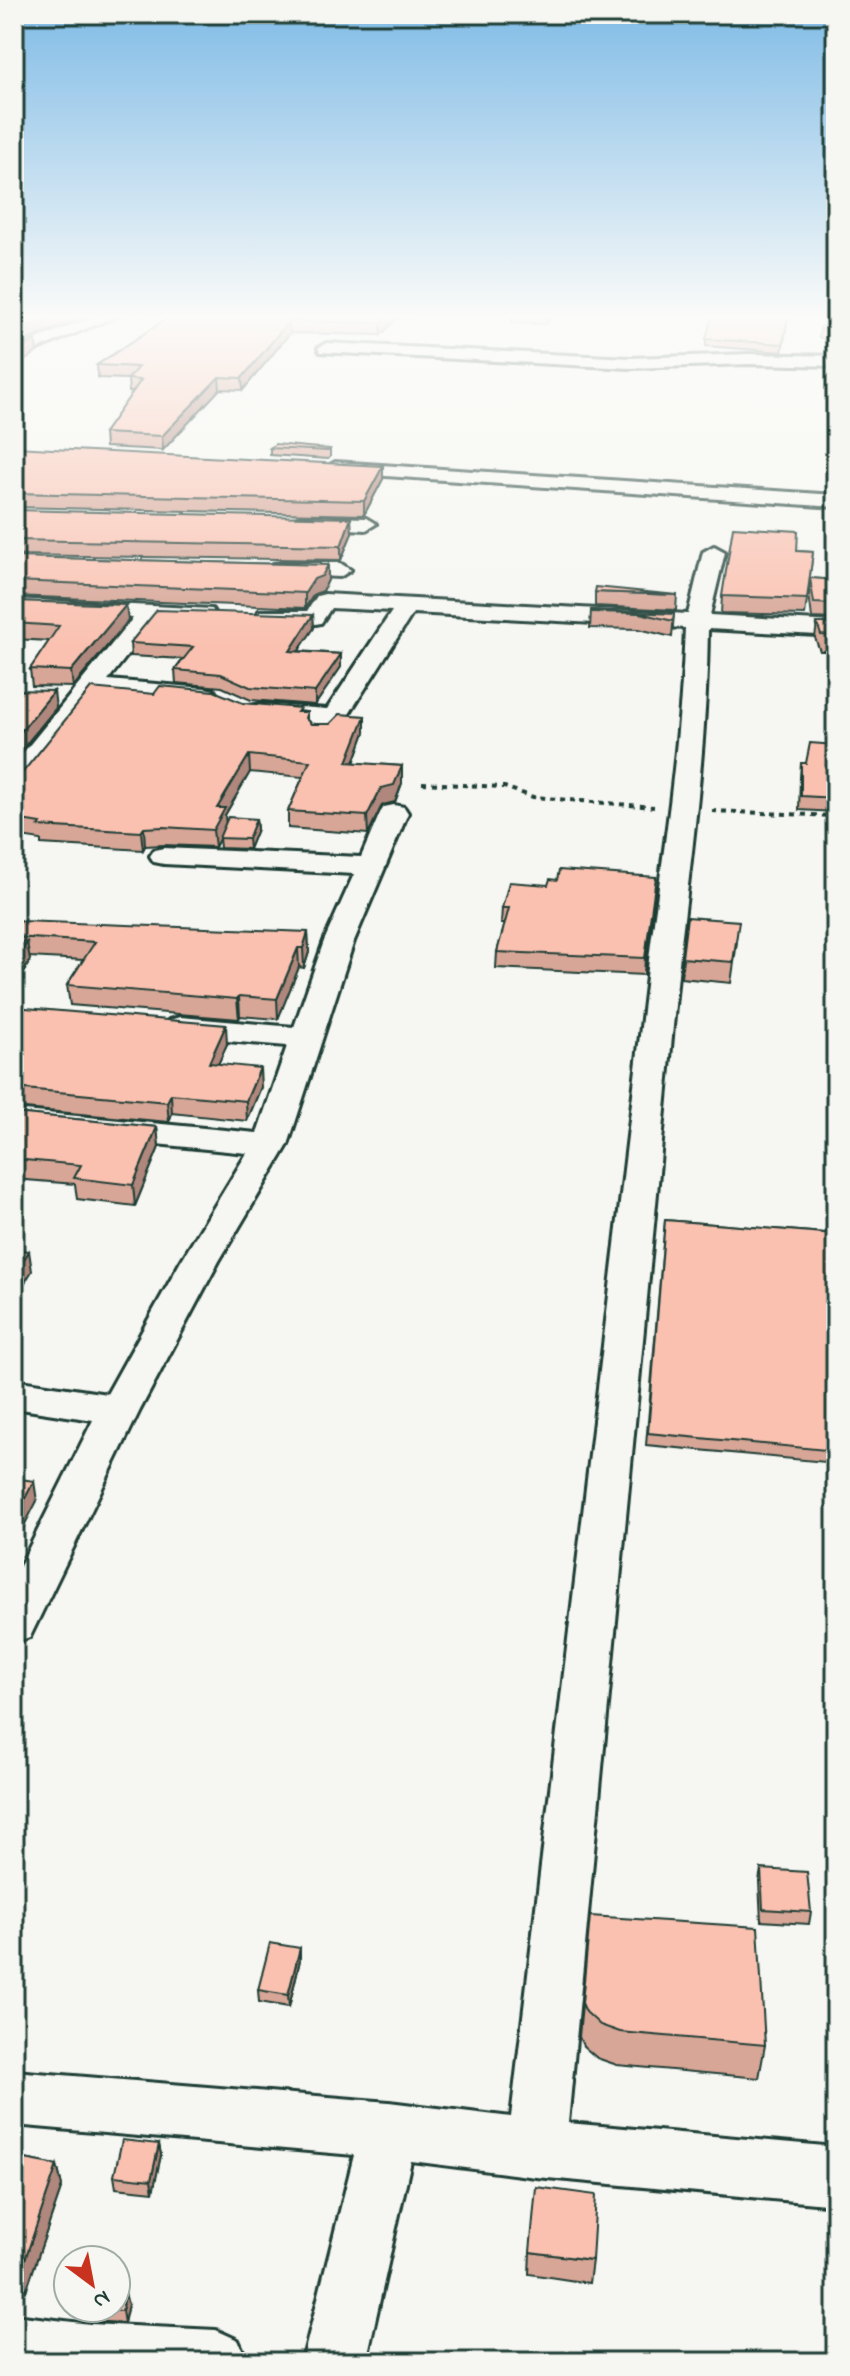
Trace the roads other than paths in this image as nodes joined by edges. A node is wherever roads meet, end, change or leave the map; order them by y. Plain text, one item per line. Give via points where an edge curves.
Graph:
1 (316, 467) edge
2 (394, 471) junction
3 (836, 501) edge
4 (373, 511) junction
5 (276, 521) edge
6 (714, 552) dead end
7 (262, 568) edge
8 (340, 570) junction
9 (325, 601) junction
10 (407, 605) junction
11 (14, 606) edge
12 (150, 612) junction
13 (697, 623) junction
14 (836, 629) edge
15 (86, 692) junction
16 (54, 697) edge
17 (335, 717) junction
18 (315, 740) edge
19 (16, 777) edge
20 (394, 813) dead end
21 (164, 856) dead end
22 (372, 866) junction
23 (152, 1025) edge
24 (306, 1038) junction
25 (14, 1120) edge
26 (270, 1145) junction
27 (14, 1394) edge
28 (119, 1410) junction
29 (14, 1624) edge
30 (14, 2098) edge
31 (389, 2130) junction
32 (536, 2149) junction
33 (836, 2176) edge
34 (14, 2346) edge
35 (216, 2362) edge
36 (334, 2362) edge

1 - 2 street
2 - 3 street
2 - 4 street
4 - 5 street
4 - 8 street
6 - 13 street
7 - 8 street
8 - 9 street
9 - 10 street
9 - 12 street via 313,618
10 - 13 street
10 - 17 street
11 - 12 street
12 - 15 street
13 - 14 street
13 - 32 street via 684,810
15 - 16 street
15 - 17 street via 222,697 244,710
15 - 19 street
17 - 18 street
20 - 22 street
21 - 22 street
22 - 24 street via 324,940
23 - 24 street
24 - 26 street
25 - 26 street
26 - 28 street
27 - 28 street
28 - 29 street
30 - 31 street
31 - 32 street
31 - 36 street
32 - 33 street
34 - 35 street

